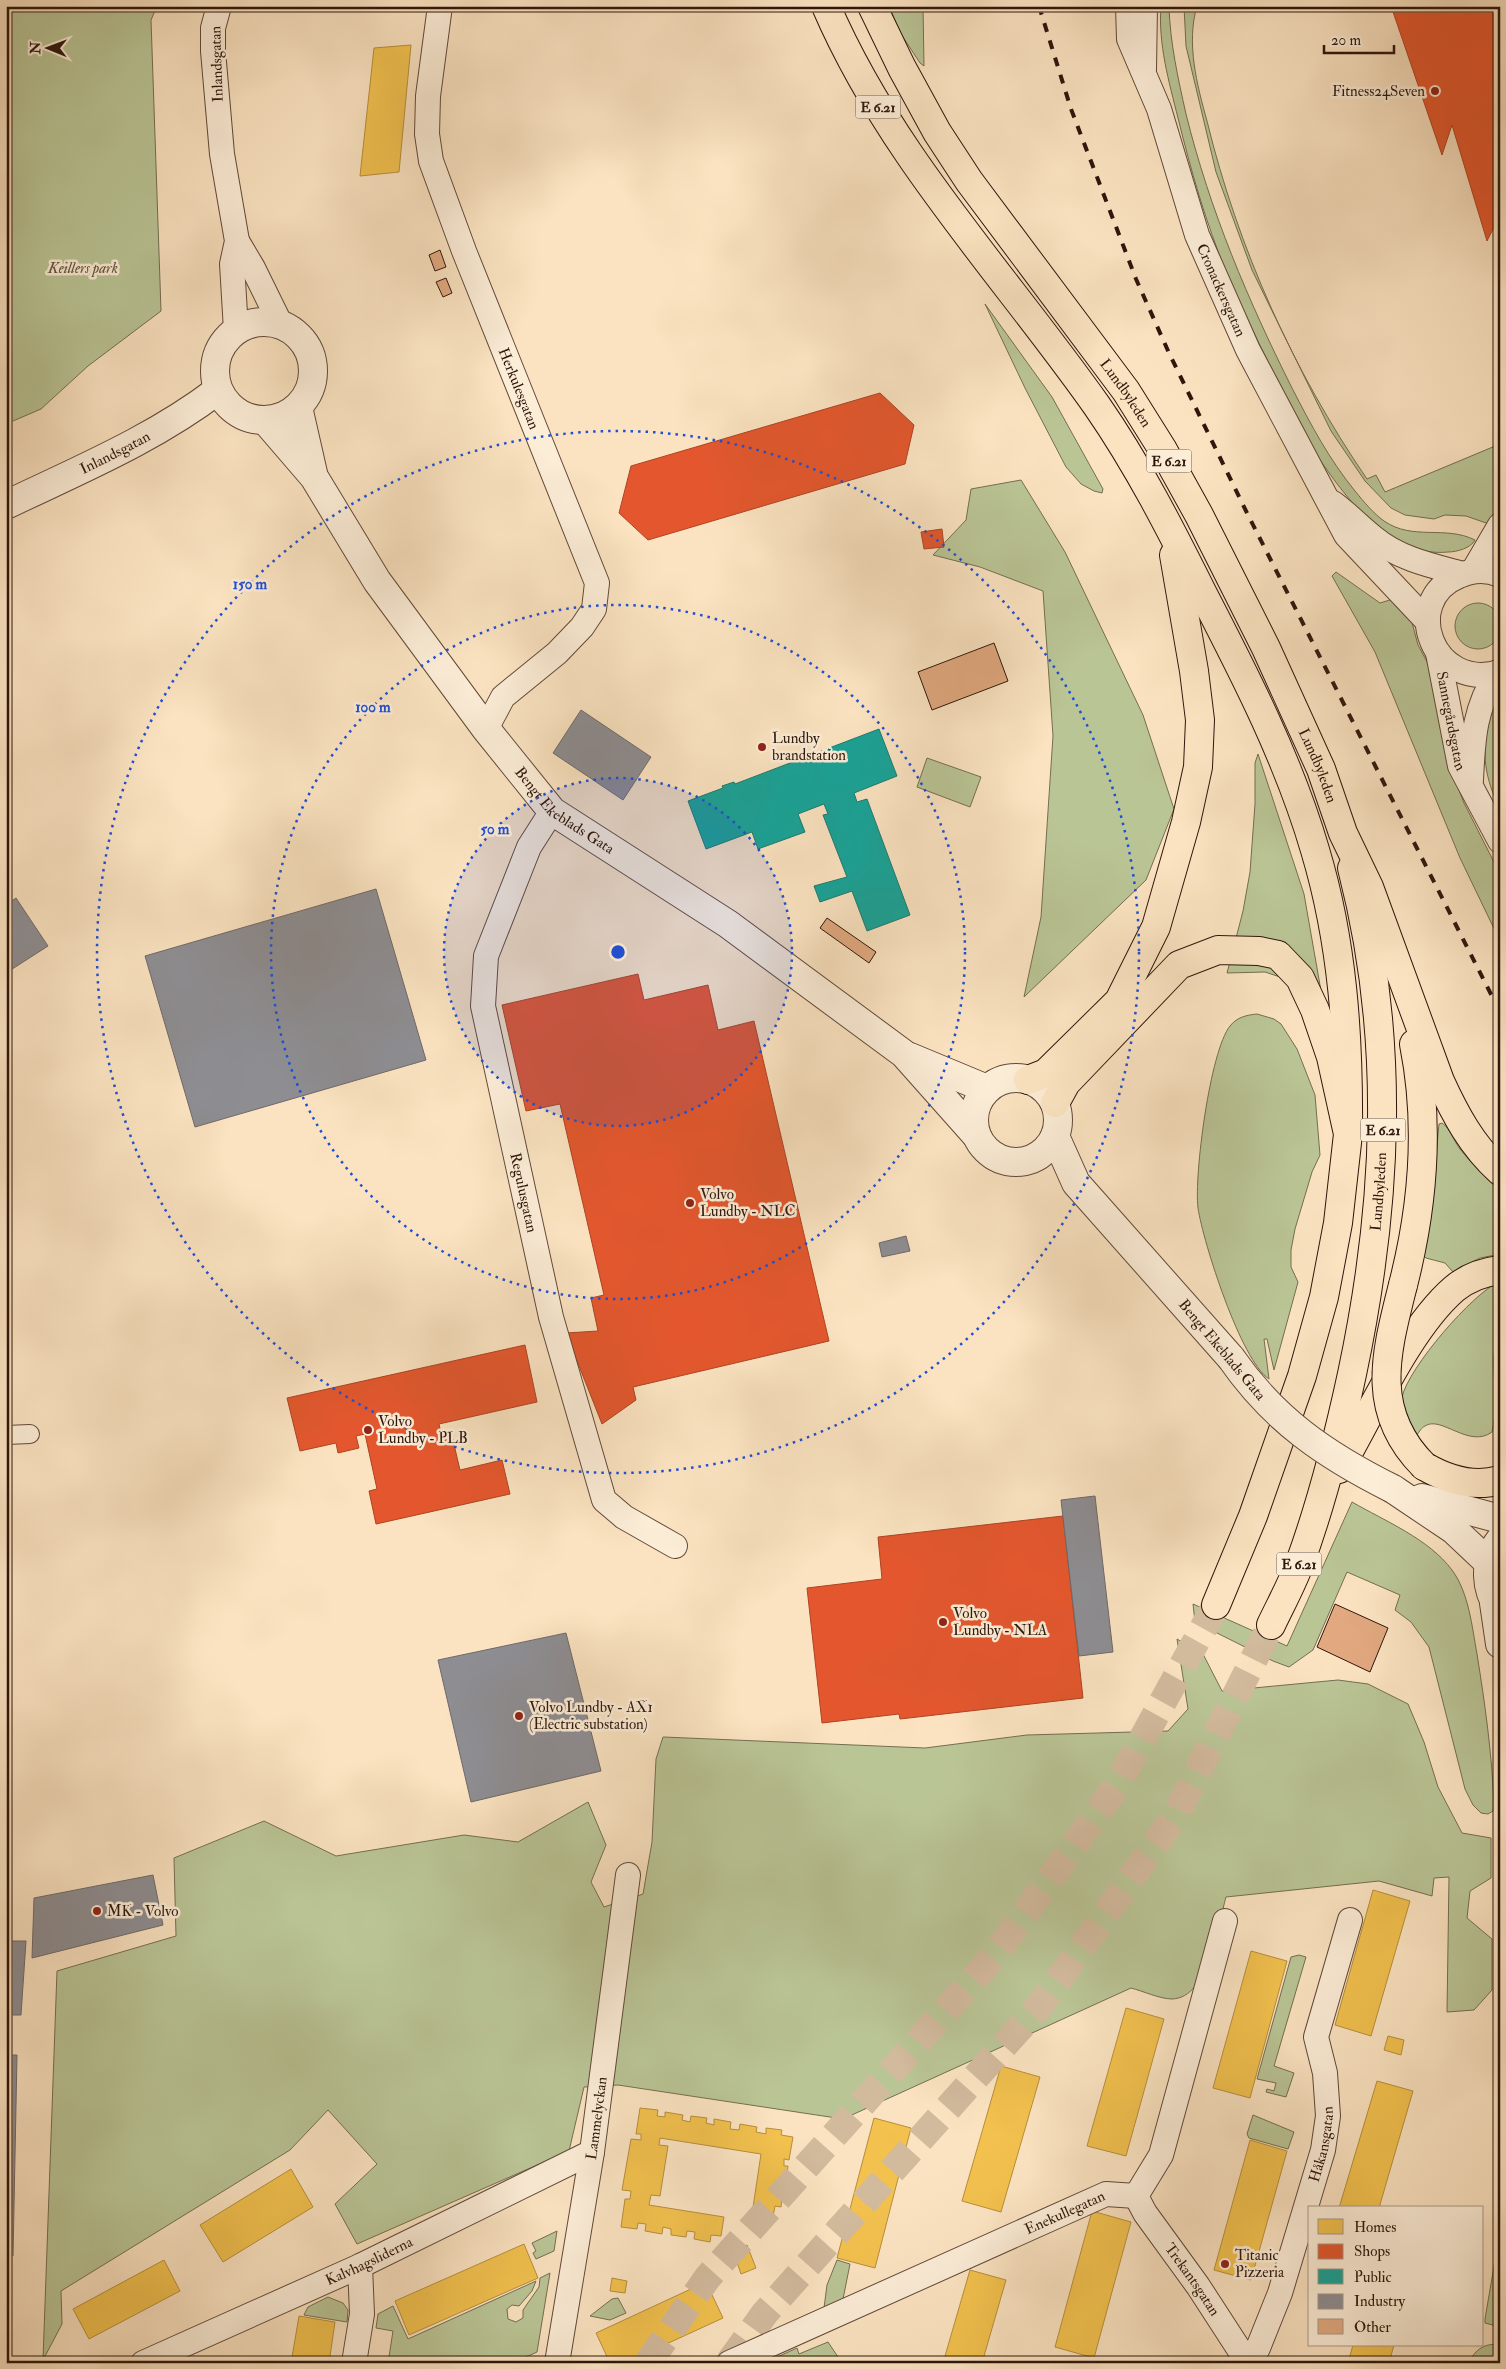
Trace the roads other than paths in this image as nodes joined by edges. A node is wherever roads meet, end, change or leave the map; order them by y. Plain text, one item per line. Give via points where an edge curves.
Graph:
1 (218, 6) edge
2 (440, 6) edge
3 (826, 6) edge
4 (872, 6) edge
5 (1128, 6) edge
6 (1145, 6) edge
7 (1144, 73) junction
8 (237, 241) junction
9 (281, 325) junction
10 (236, 330) junction
11 (218, 390) junction
12 (298, 407) junction
13 (265, 420) junction
14 (314, 477) junction
15 (1326, 497) junction
16 (6, 505) edge
17 (1169, 526) junction
18 (1500, 526) edge
19 (1468, 572) junction
20 (1500, 575) edge
21 (1428, 622) junction
22 (1438, 653) junction
23 (1499, 672) edge
24 (486, 729) junction
25 (1471, 784) junction
26 (552, 810) junction
27 (1343, 833) junction
28 (1500, 841) edge
29 (1391, 946) junction
30 (904, 1054) junction
31 (1028, 1080) junction
32 (987, 1089) junction
33 (1055, 1104) junction
34 (1348, 1134) junction
35 (976, 1135) junction
36 (1055, 1136) junction
37 (1034, 1159) junction
38 (1500, 1171) edge
39 (1076, 1183) junction
40 (1500, 1270) edge
41 (6, 1434) edge
42 (30, 1434) dead end
43 (1500, 1480) edge
44 (1393, 1489) junction
45 (1321, 1500) junction
46 (1500, 1519) edge
47 (674, 1546) dead end
48 (1494, 1551) edge
49 (1216, 1605) tunnel mouth
50 (1497, 1607) edge
51 (1270, 1625) tunnel mouth
52 (1500, 1644) edge
53 (628, 1874) dead end
54 (1350, 1920) dead end
55 (1225, 1921) dead end
56 (592, 2152) junction
57 (1136, 2196) junction
58 (360, 2266) junction
59 (143, 2363) edge
60 (354, 2363) edge
61 (557, 2363) edge
62 (729, 2363) edge
63 (1249, 2363) edge

1 - 8 street, Inlandsgatan via 213,28 213,51 222,154
2 - 24 street, Herkulesgatan via 428,96 427,134 431,161 597,584 594,609 582,627 557,653 503,697
3 - 17 highway, Lundbyleden / E 6.21 via 862,81 896,136 941,201 1098,408 1128,453
4 - 27 highway, Lundbyleden / E 6.21 via 924,108 969,182 1126,391 1163,450 1266,648 1321,769
5 - 7 street, Cronackersgatan via 1129,39
6 - 7 street, Cronackersgatan
7 - 15 street, Cronackersgatan via 1159,109 1197,235 1248,350
8 - 9 street, Inlandsgatan
8 - 10 street, Inlandsgatan via 232,264
9 - 10 street via 266,322
9 - 12 street via 295,333 306,346 312,361 308,393
10 - 11 street via 216,357 214,374
11 - 13 street via 226,404 239,414 253,420
11 - 16 street, Inlandsgatan via 187,414 145,438
12 - 13 street via 285,416
12 - 14 street, Bengt Ekeblads Gata
13 - 14 street, Bengt Ekeblads Gata
14 - 24 street, Bengt Ekeblads Gata via 377,581
15 - 19 street, Cronackersgatan via 1390,549 1411,559
15 - 21 street, Cronackersgatan via 1346,535
17 - 31 highway via 1200,720 1198,767 1186,822 1156,927 1119,1001 1046,1073
17 - 34 highway, Lundbyleden / E 6.21 via 1244,672 1276,744 1315,850 1336,942 1346,1019
18 - 19 street
19 - 20 street, Cronackersgatan
19 - 21 street via 1441,589 1431,604
21 - 22 street via 1431,642
22 - 23 street via 1449,665 1465,673 1482,676
22 - 25 street, Sannegårdsgatan via 1460,766
23 - 25 street, Sannegårdsgatan via 1487,688 1479,708 1473,739
24 - 26 street, Bengt Ekeblads Gata
25 - 28 street, Sannegårdsgatan
26 - 30 street, Bengt Ekeblads Gata via 728,924
26 - 47 street, Regulusgatan via 529,847 486,956 483,1006 551,1317 604,1500 624,1518
27 - 29 highway via 1369,887
27 - 45 highway, Lundbyleden / E 6.21 via 1370,951 1380,1027 1382,1170 1375,1248 1360,1338
29 - 38 highway via 1453,1110 1469,1137
29 - 43 highway, bridge via 1418,1066 1422,1114 1419,1207 1387,1355 1386,1394 1398,1433 1411,1454 1424,1466 1461,1482
30 - 32 street, Bengt Ekeblads Gata
30 - 35 street, Bengt Ekeblads Gata
31 - 32 street via 999,1081
31 - 33 street via 1044,1089
32 - 35 street via 974,1110
33 - 34 highway via 1066,1083 1179,965 1218,950 1260,951 1278,955 1300,978 1332,1056
33 - 36 street, Bengt Ekeblads Gata via 1058,1114
34 - 49 highway, Lundbyleden / E 6.21 via 1338,1223 1324,1297 1302,1376 1253,1516
35 - 37 street, Bengt Ekeblads Gata via 982,1147 1006,1162
36 - 37 street
36 - 39 street, Bengt Ekeblads Gata
37 - 39 street, Bengt Ekeblads Gata
39 - 44 street, Bengt Ekeblads Gata, bridge via 1288,1424 1346,1465
40 - 45 highway via 1466,1281 1435,1309 1405,1352
41 - 42 street
44 - 46 street, Bengt Ekeblads Gata
44 - 48 street, Bengt Ekeblads Gata via 1454,1530
45 - 51 highway, Lundbyleden / E 6.21 via 1298,1567
48 - 50 street via 1488,1584
50 - 52 street
53 - 56 street, Lammelyckan
54 - 63 street, Håkansgatan via 1316,2037 1325,2073 1328,2116 1323,2150 1280,2293
55 - 57 street via 1161,2155
56 - 58 street, Kalvhagsliderna
56 - 61 street, Lammelyckan
57 - 62 street, Enekullegatan via 1106,2194
57 - 63 street, Trekantsgatan
58 - 59 street, Kalvhagsliderna
58 - 60 street via 362,2314

